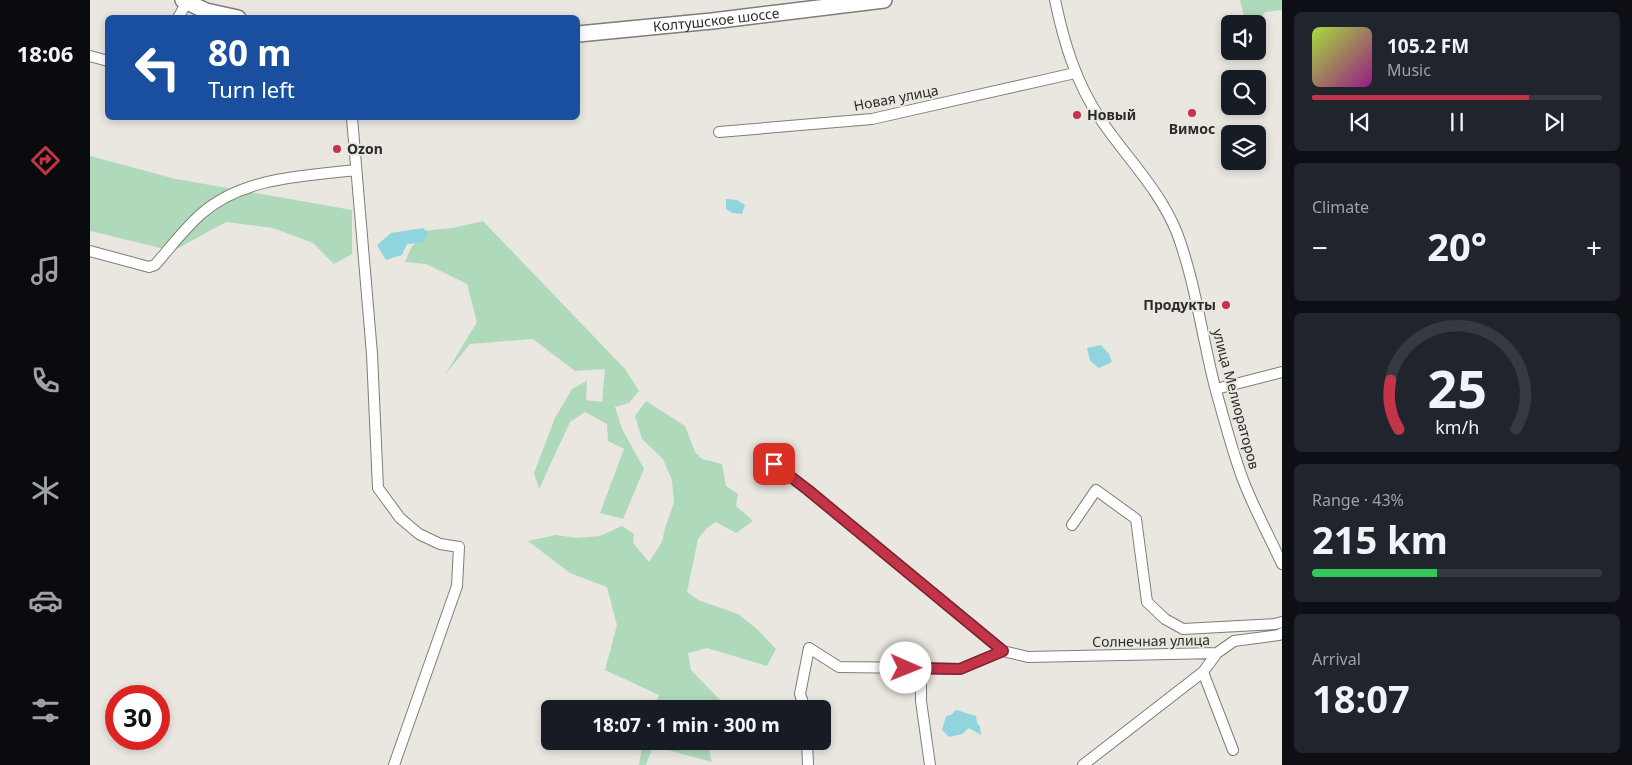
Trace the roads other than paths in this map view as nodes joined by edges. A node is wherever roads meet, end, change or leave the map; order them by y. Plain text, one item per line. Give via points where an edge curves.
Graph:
1 (884, 0) edge
2 (1056, 0) edge
3 (186, 1) edge
4 (179, 15) edge
5 (224, 15) edge
6 (580, 34) edge
7 (90, 56) edge
8 (105, 60) edge
9 (1075, 73) junction
10 (352, 120) edge
11 (719, 132) dead end
12 (356, 170) junction
13 (90, 251) edge
14 (1282, 372) edge
15 (1216, 389) junction
16 (774, 464) dead end
17 (1072, 525) dead end
18 (1278, 548) edge
19 (1282, 564) edge
20 (1282, 622) edge
21 (1282, 633) edge
22 (1003, 651) junction
23 (1217, 653) junction
24 (921, 668) junction
25 (1203, 672) junction
26 (802, 700) edge
27 (807, 750) edge
28 (1233, 750) dead end
29 (394, 765) edge
30 (808, 765) edge
31 (930, 765) edge
32 (1083, 765) edge

1 - 6 main road, Колтушское шоссе
2 - 9 street, улица Мелиораторов
3 - 4 street
3 - 5 main road via 206,11
7 - 8 street
9 - 11 street, Новая улица via 872,119
9 - 15 street, улица Мелиораторов via 1100,120 1169,215 1194,288
10 - 12 street
12 - 13 street via 265,182 240,190 201,214 155,265
12 - 29 street via 372,354 378,488 400,518 419,534 440,544 459,547 457,586
14 - 15 street
15 - 18 street, улица Мелиораторов via 1245,484
16 - 22 street
17 - 20 street via 1096,490 1136,519 1147,602 1165,619 1183,629
18 - 19 street, улица Мелиораторов
21 - 23 street via 1234,641
22 - 23 street, Солнечная улица via 1028,657
22 - 24 street via 960,669
23 - 25 street, Солнечная улица
24 - 26 street via 839,667 809,648 800,694
24 - 31 street via 921,702
25 - 28 street
25 - 32 street, Солнечная улица
27 - 30 street

